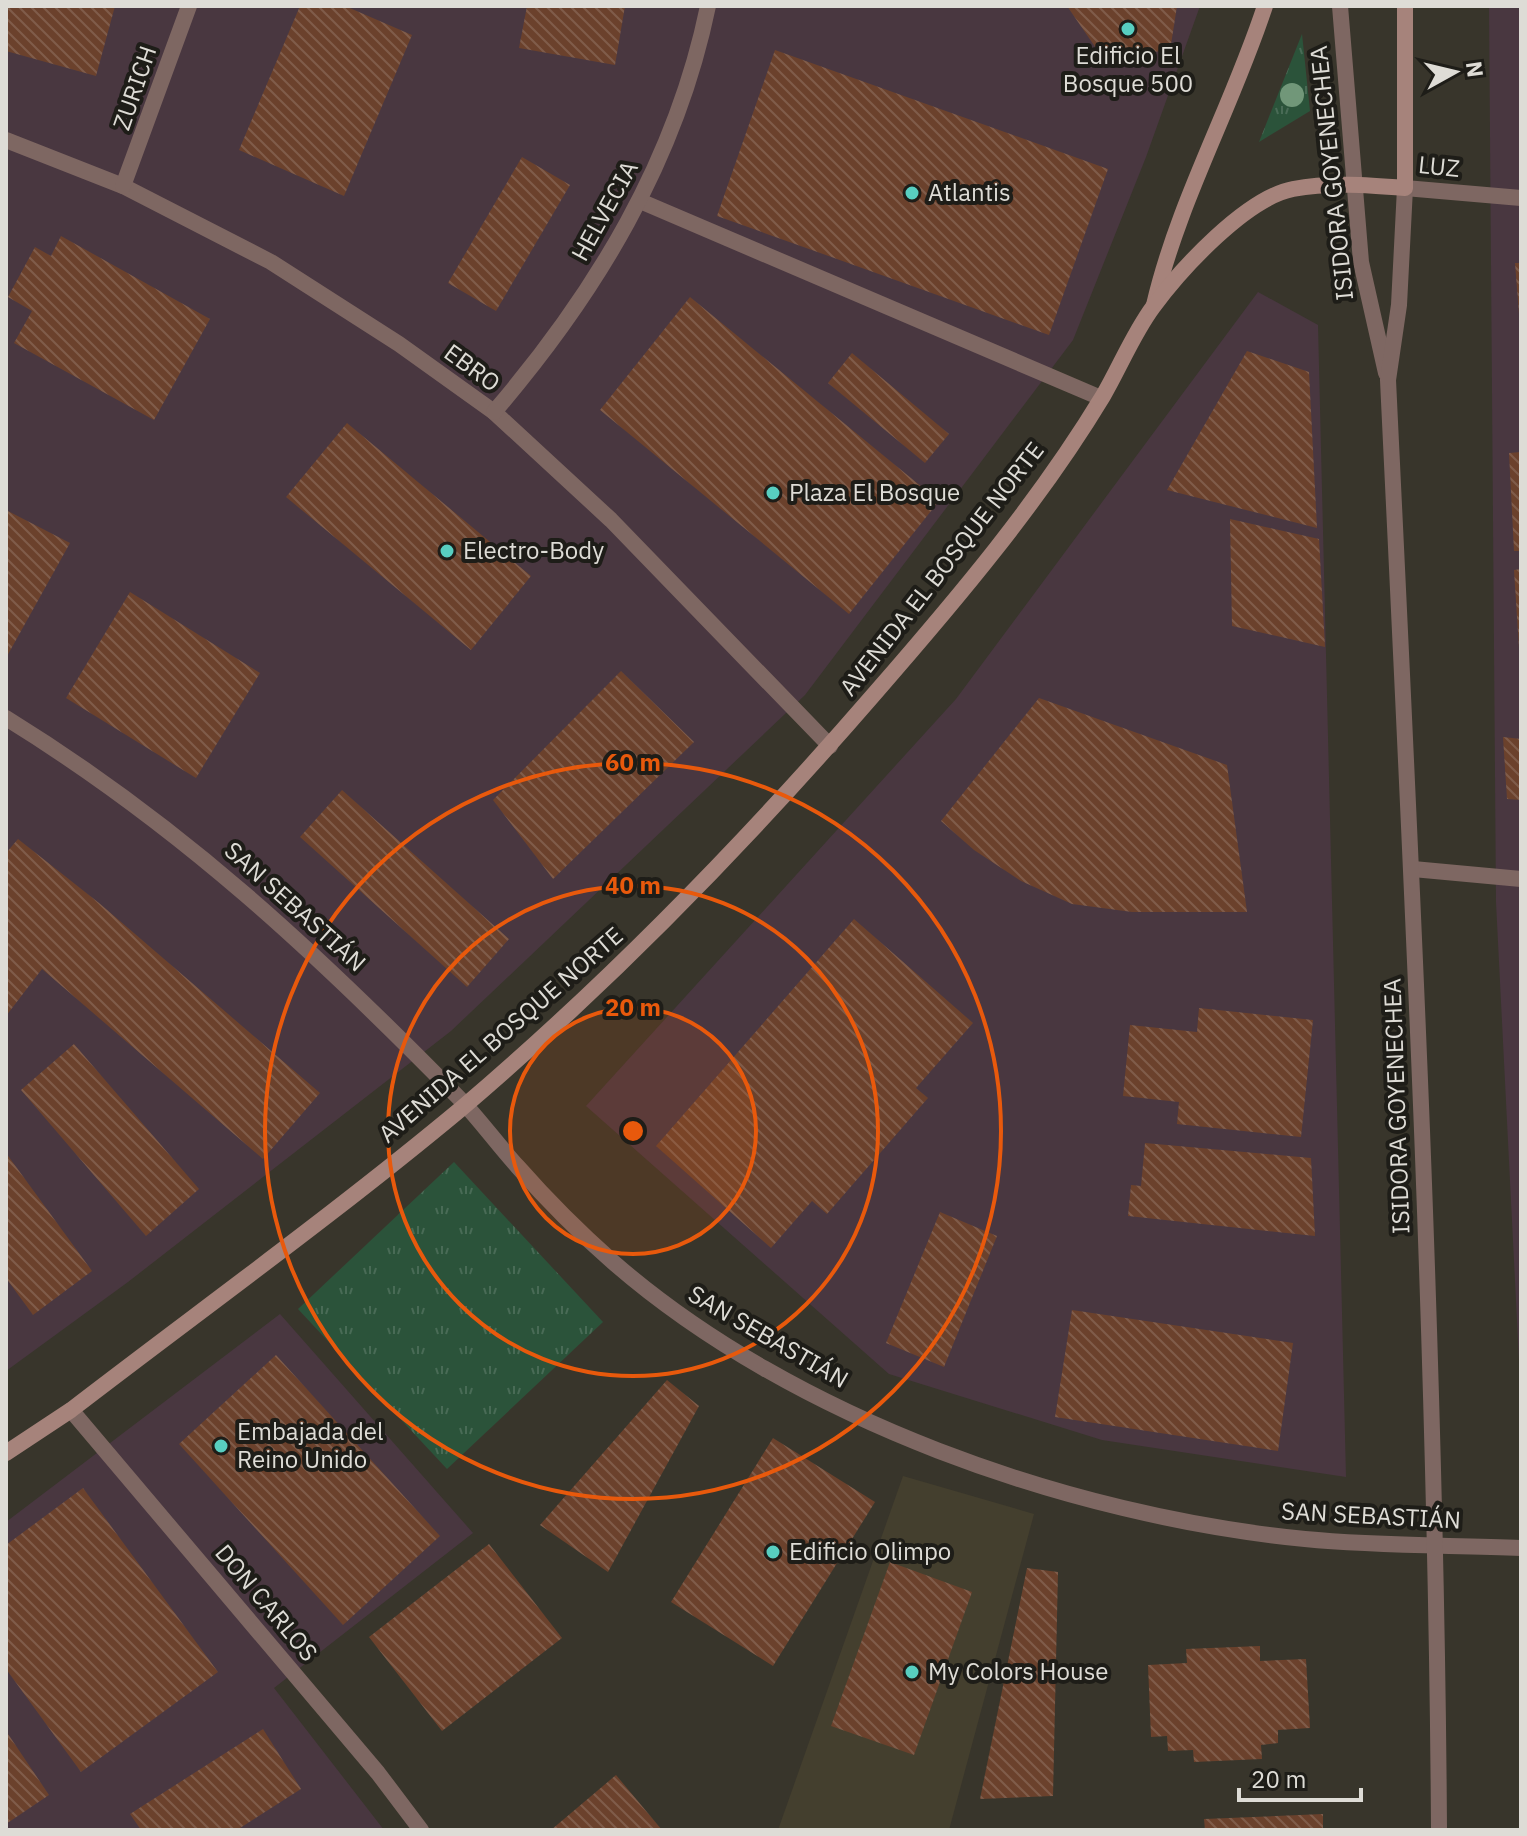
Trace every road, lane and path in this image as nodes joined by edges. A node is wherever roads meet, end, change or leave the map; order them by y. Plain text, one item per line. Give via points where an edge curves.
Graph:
1 (189, 6) edge
2 (708, 6) edge
3 (1265, 6) edge
4 (1340, 6) edge
5 (1405, 6) edge
6 (6, 140) edge
7 (1353, 184) junction
8 (123, 186) junction
9 (1405, 188) junction
10 (1521, 198) edge
11 (640, 201) junction
12 (1153, 307) junction
13 (1388, 380) junction
14 (1101, 398) junction
15 (494, 412) junction
16 (6, 718) edge
17 (830, 746) junction
18 (1413, 869) junction
19 (1521, 879) edge
20 (465, 1104) junction
21 (71, 1410) junction
22 (6, 1453) edge
23 (1438, 1545) junction
24 (1521, 1548) edge
25 (421, 1830) edge
26 (1439, 1830) edge

1 - 8 street, ZURICH
2 - 11 street, HELVECIA via 675,121
3 - 12 main road, AVENIDA EL BOSQUE NORTE via 1175,230
4 - 7 street, ISIDORA GOYENECHEA
5 - 9 main road, ISIDORA GOYENECHEA
6 - 8 street, EBRO
7 - 9 main road, LUZ
7 - 12 main road, AVENIDA EL BOSQUE NORTE via 1292,189 1259,202 1219,234
7 - 13 street, ISIDORA GOYENECHEA via 1361,262
8 - 15 street, EBRO via 271,262
9 - 10 street, LUZ
9 - 13 street, ISIDORA GOYENECHEA via 1399,305
11 - 14 street
11 - 15 street, HELVECIA via 550,347
12 - 14 main road, AVENIDA EL BOSQUE NORTE
13 - 18 street, ISIDORA GOYENECHEA
14 - 17 main road, AVENIDA EL BOSQUE NORTE via 983,563
15 - 17 street, EBRO via 611,520
16 - 20 street, SAN SEBASTIÁN via 88,769 244,890
17 - 20 main road, AVENIDA EL BOSQUE NORTE via 622,963
18 - 19 street
18 - 23 street, ISIDORA GOYENECHEA
20 - 21 main road, AVENIDA EL BOSQUE NORTE
20 - 23 street, SAN SEBASTIÁN via 586,1237 670,1308 811,1392 909,1439 1040,1485 1198,1522 1306,1539
21 - 22 main road, AVENIDA EL BOSQUE NORTE
21 - 25 street, DON CARLOS
23 - 24 street, SAN SEBASTIÁN
23 - 26 street, ISIDORA GOYENECHEA

